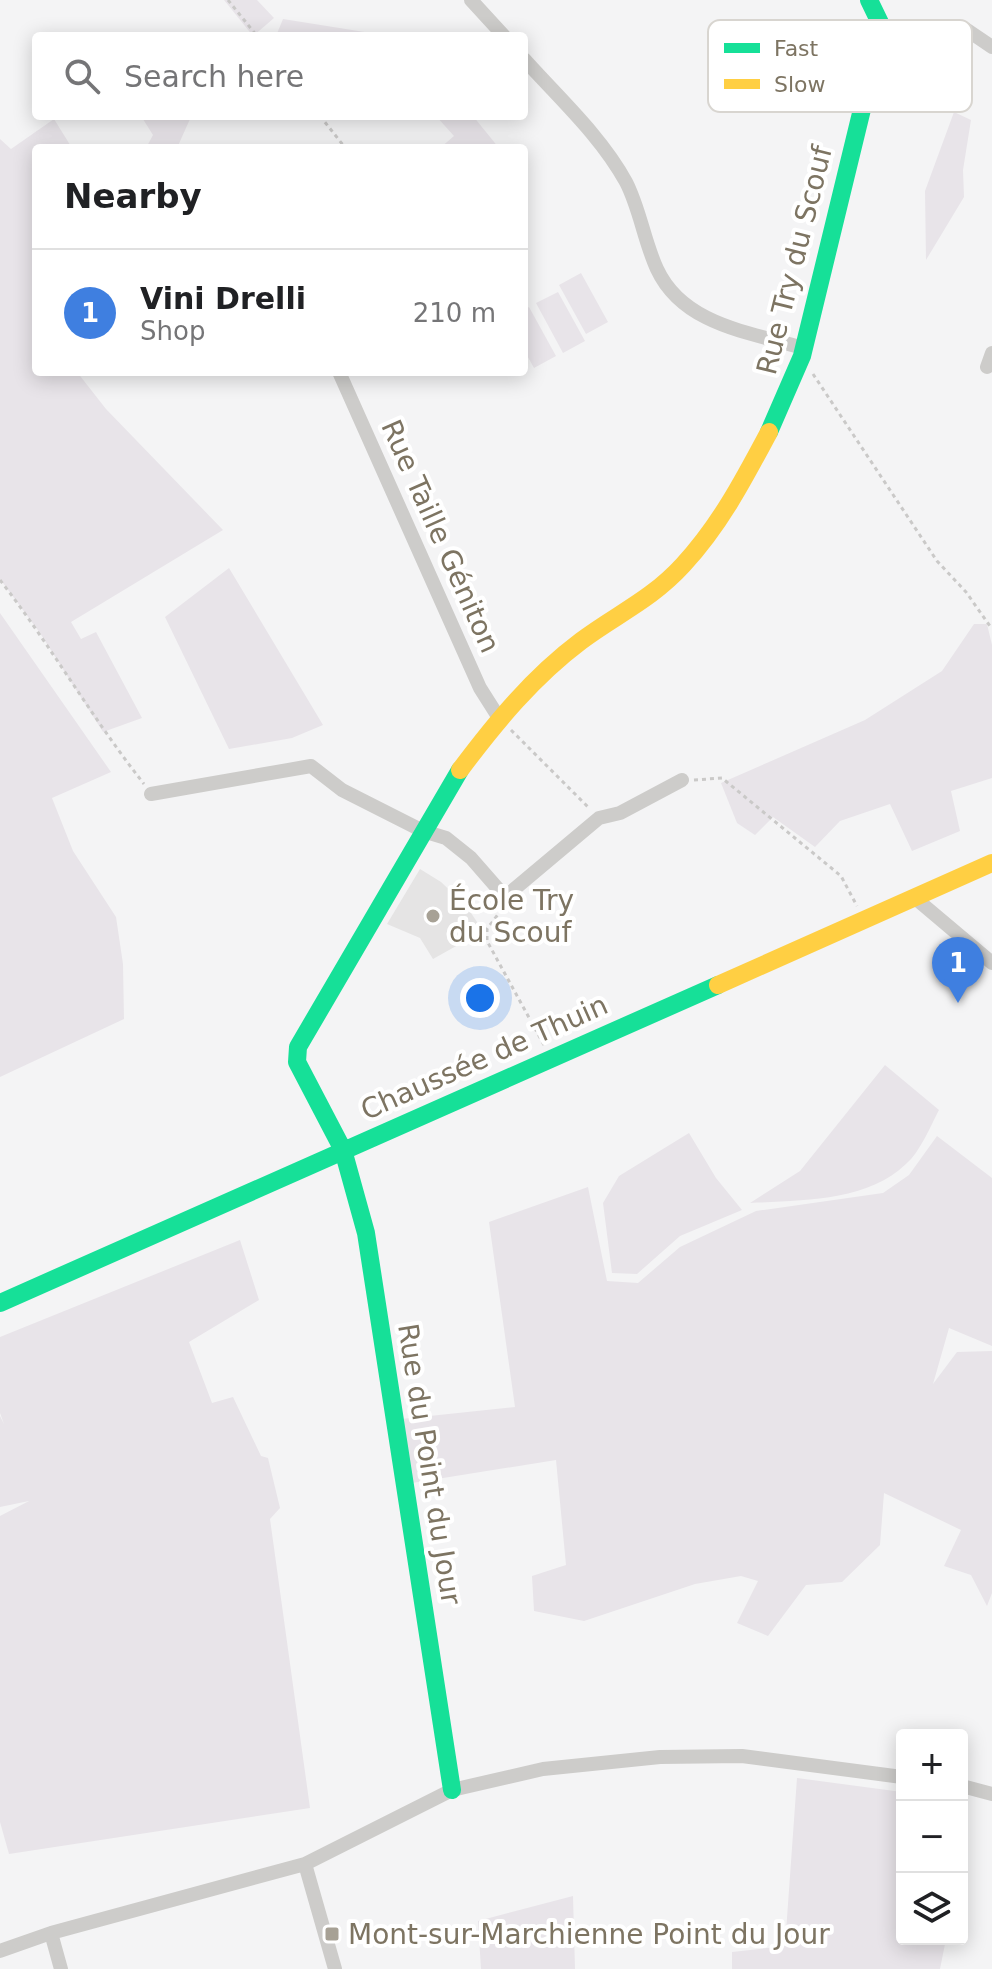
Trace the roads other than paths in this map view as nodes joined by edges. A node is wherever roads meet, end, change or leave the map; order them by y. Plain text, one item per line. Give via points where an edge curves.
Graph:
1 (471, 0) edge
2 (869, 0) edge
3 (879, 20) edge
4 (500, 32) edge
5 (972, 33) edge
6 (992, 47) edge
7 (528, 63) edge
8 (861, 112) edge
9 (802, 352) junction
10 (341, 376) edge
11 (499, 718) junction
12 (682, 780) road end
13 (151, 794) road end
14 (423, 831) junction
15 (992, 863) edge
16 (915, 898) junction
17 (992, 963) edge
18 (343, 1150) junction
19 (0, 1303) edge
20 (896, 1776) edge
21 (968, 1788) edge
22 (452, 1790) junction
23 (992, 1794) edge
24 (305, 1864) junction
25 (51, 1933) junction
26 (0, 1951) edge
27 (61, 1969) edge
28 (335, 1969) edge

1 - 4 street
2 - 3 street
5 - 6 street
7 - 9 street via 626,182 657,269 672,294 706,320
8 - 9 street, Rue Try du Scouf
9 - 11 street, Rue Try du Scouf via 782,409 722,518 635,608 583,639
10 - 11 street, Rue Taille Géniton via 480,688
11 - 14 street, Rue Try du Scouf via 453,779
12 - 14 street via 620,813 599,818 505,897 471,858 446,838
13 - 14 street via 311,766 342,790
14 - 18 street, Rue Try du Scouf via 298,1047 297,1062
15 - 16 street, Chaussée de Thuin
16 - 17 street
16 - 18 street, Chaussée de Thuin
18 - 19 street, Chaussée de Thuin
18 - 22 street, Rue du Point du Jour via 366,1233
20 - 22 street via 742,1756 674,1757 543,1769
21 - 23 street
22 - 24 street
24 - 25 street
24 - 28 street
25 - 26 street
25 - 27 street

